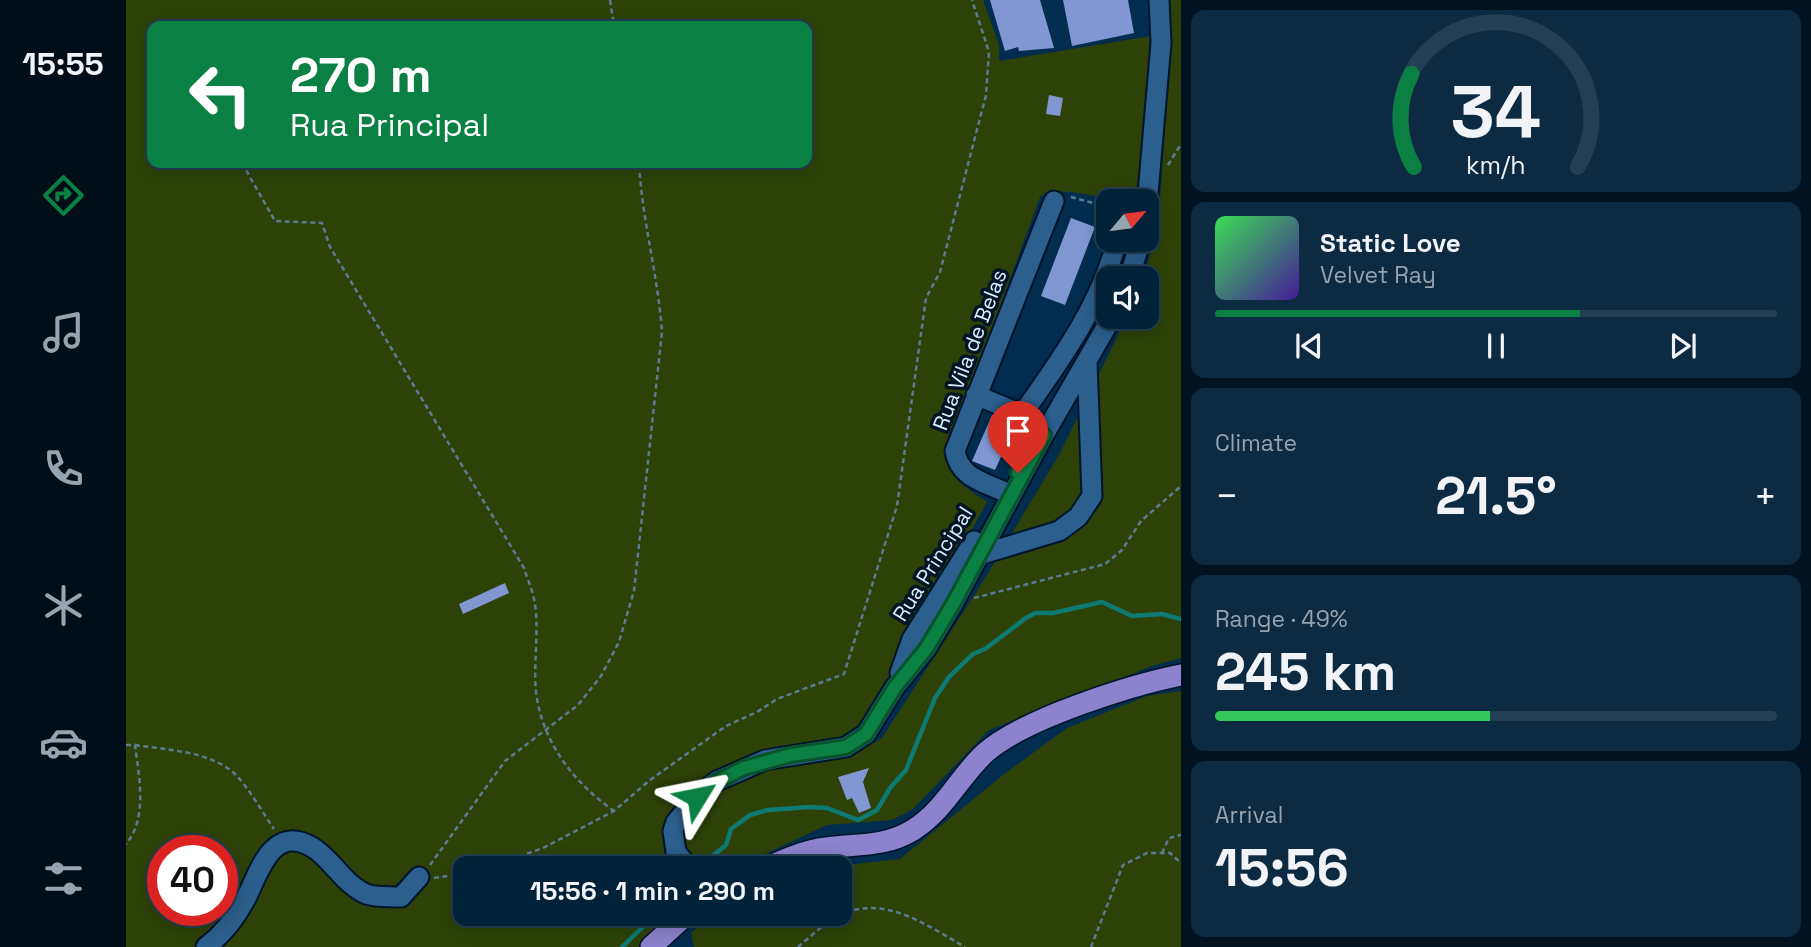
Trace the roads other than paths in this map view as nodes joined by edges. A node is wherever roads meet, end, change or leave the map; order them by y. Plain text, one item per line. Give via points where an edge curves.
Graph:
1 (1159, 0) edge
2 (1148, 189) edge
3 (1054, 201) road end
4 (1114, 252) edge
5 (1105, 329) edge
6 (1087, 361) junction
7 (976, 395) junction
8 (1044, 435) junction
9 (1005, 492) junction
10 (979, 555) junction
11 (1181, 675) edge
12 (895, 687) junction
13 (679, 856) edge
14 (800, 856) edge
15 (419, 877) road end
16 (674, 926) edge
17 (206, 947) edge
18 (651, 947) edge

1 - 2 street via 1161,43
3 - 7 street, Rua Vila de Belas
4 - 7 street via 1069,348 1026,410 1016,412
5 - 6 street, Rua Principal
6 - 8 street, Rua Principal
6 - 10 street via 1092,496 1078,517 1059,531
7 - 9 street, Rua Vila de Belas via 955,451 957,464 969,476
8 - 9 street, Rua Principal
8 - 10 street, Rua Principal
9 - 12 street, Rua Principal via 912,639
10 - 12 street, Rua Principal via 926,649
11 - 14 main road via 1134,684 1012,735 987,751 933,815 912,831 886,842 823,848
12 - 13 street, Rua Principal via 866,734 855,743 765,760 718,781 697,797 682,812 673,831
15 - 17 street via 401,897 365,894 320,852 301,841 284,843 263,859 222,935
16 - 18 main road

